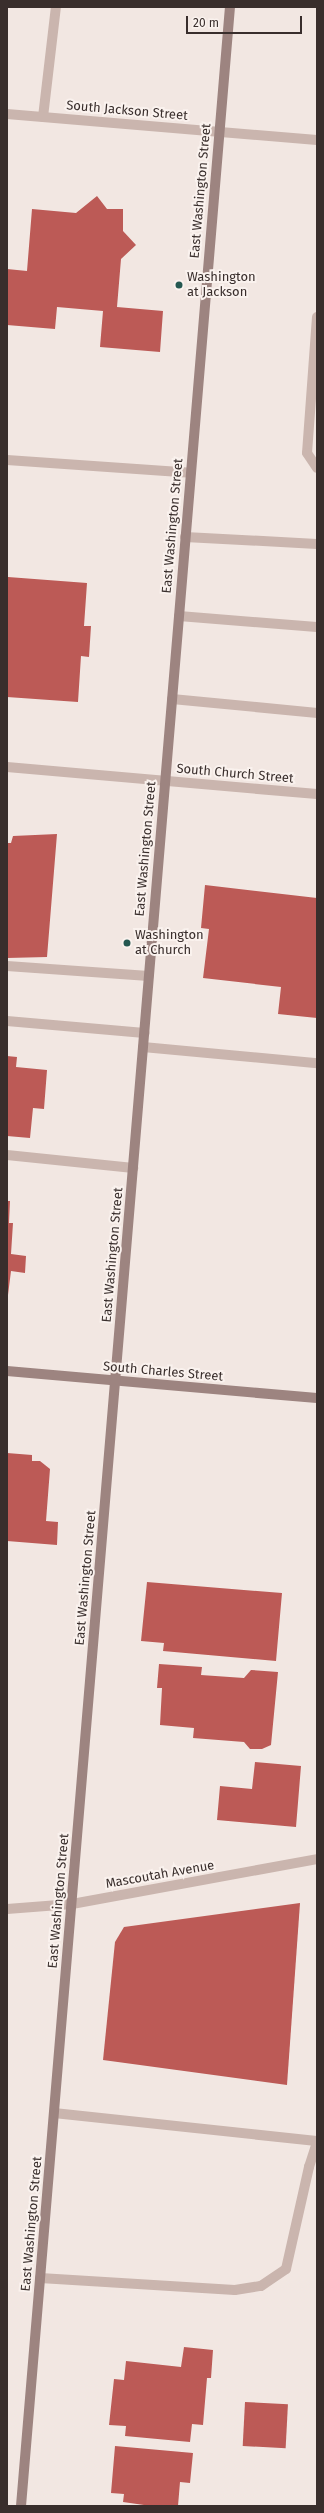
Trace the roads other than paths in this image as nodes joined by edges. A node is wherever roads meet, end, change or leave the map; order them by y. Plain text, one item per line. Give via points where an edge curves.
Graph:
1 (56, 7) edge
2 (230, 7) edge
3 (7, 114) edge
4 (43, 117) junction
5 (219, 132) junction
6 (317, 140) edge
7 (317, 317) edge
8 (7, 460) edge
9 (317, 468) edge
10 (191, 473) junction
11 (185, 537) junction
12 (317, 544) edge
13 (179, 616) junction
14 (317, 627) edge
15 (172, 699) junction
16 (317, 713) edge
17 (7, 767) edge
18 (165, 781) junction
19 (317, 794) edge
20 (7, 966) edge
21 (148, 976) junction
22 (7, 1022) edge
23 (144, 1032) junction
24 (143, 1047) junction
25 (317, 1063) edge
26 (7, 1155) edge
27 (133, 1168) junction
28 (7, 1371) edge
29 (115, 1381) junction
30 (317, 1398) edge
31 (317, 1859) edge
32 (72, 1904) junction
33 (7, 1909) edge
34 (54, 2112) junction
35 (317, 2141) edge
36 (40, 2278) junction
37 (21, 2506) edge

1 - 4 street
2 - 5 main road, East Washington Street
3 - 4 street, South Jackson Street
4 - 5 street, South Jackson Street
5 - 6 street, South Jackson Street
5 - 10 main road, East Washington Street
7 - 9 street via 307,453
8 - 10 street
10 - 11 main road, East Washington Street
11 - 12 street
11 - 13 main road, East Washington Street
13 - 14 street
13 - 15 main road, East Washington Street
15 - 16 street
15 - 18 main road, East Washington Street
17 - 18 street, South Church Street
18 - 19 street, South Church Street
18 - 21 main road, East Washington Street
20 - 21 street
21 - 23 main road, East Washington Street
22 - 23 street
23 - 24 main road, East Washington Street
24 - 25 street
24 - 27 main road, East Washington Street
26 - 27 street
27 - 29 main road, East Washington Street
28 - 29 main road, South Charles Street
29 - 30 main road, South Charles Street
29 - 32 main road, East Washington Street
31 - 32 street, Mascoutah Avenue
32 - 33 street, Mascoutah Avenue
32 - 34 main road, East Washington Street
34 - 35 street
34 - 36 main road, East Washington Street
35 - 36 street via 286,2269 261,2286 235,2290
36 - 37 main road, East Washington Street

